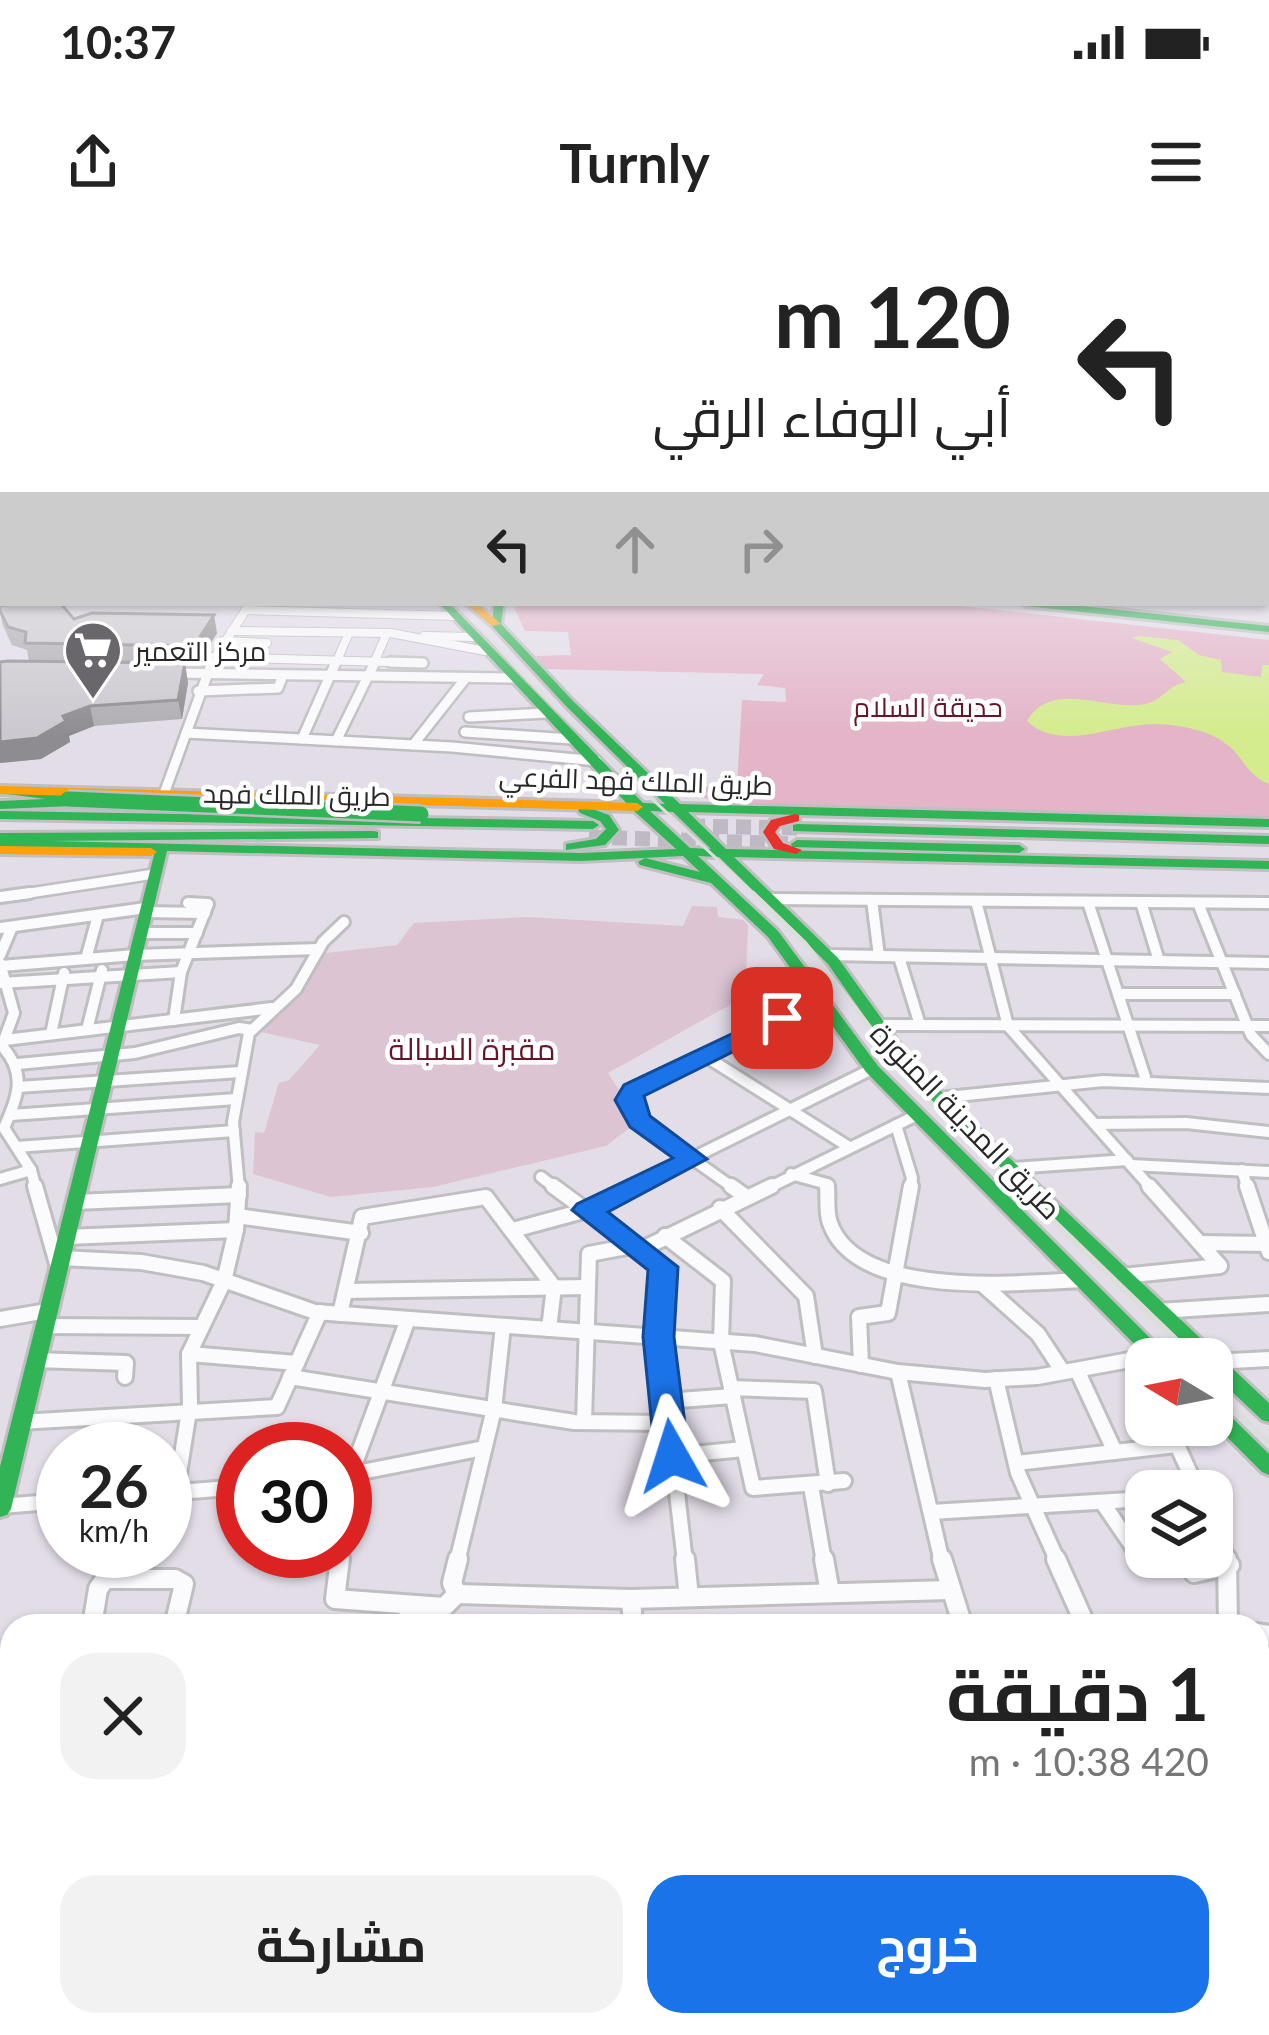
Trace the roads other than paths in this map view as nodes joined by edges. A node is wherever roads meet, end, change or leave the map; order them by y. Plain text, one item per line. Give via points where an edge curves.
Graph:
1 (400, 606) edge
2 (1058, 606) edge
3 (1114, 606) edge
4 (248, 607) edge
5 (291, 607) edge
6 (309, 607) edge
7 (357, 608) edge
8 (449, 609) edge
9 (323, 610) junction
10 (373, 613) junction
11 (396, 614) junction
12 (497, 614) edge
13 (1269, 625) edge
14 (231, 631) junction
15 (349, 633) junction
16 (362, 633) junction
17 (387, 633) junction
18 (308, 634) junction
19 (415, 638) junction
20 (223, 641) junction
21 (267, 643) dead end
22 (432, 644) junction
23 (480, 644) junction
24 (213, 657) junction
25 (334, 660) junction
26 (376, 662) junction
27 (423, 663) junction
28 (170, 673) edge
29 (205, 673) junction
30 (284, 675) junction
31 (327, 676) junction
32 (370, 676) junction
33 (417, 677) junction
34 (465, 679) junction
35 (513, 679) junction
36 (198, 691) junction
37 (451, 699) junction
38 (546, 713) junction
39 (469, 717) junction
40 (465, 731) junction
41 (186, 734) junction
42 (302, 739) junction
43 (572, 739) junction
44 (336, 741) junction
45 (412, 745) junction
46 (452, 747) junction
47 (597, 761) junction
48 (620, 787) junction
49 (653, 787) junction
50 (1, 790) edge
51 (165, 791) junction
52 (538, 802) junction
53 (0, 805) edge
54 (640, 809) junction
55 (741, 811) junction
56 (842, 814) junction
57 (0, 815) edge
58 (1269, 823) edge
59 (586, 829) junction
60 (686, 831) junction
61 (0, 840) edge
62 (1269, 840) edge
63 (800, 843) junction
64 (256, 850) junction
65 (723, 853) junction
66 (1269, 855) edge
67 (470, 856) junction
68 (846, 856) junction
69 (157, 863) junction
70 (1269, 865) edge
71 (726, 887) junction
72 (45, 890) junction
73 (765, 892) junction
74 (0, 898) edge
75 (872, 900) junction
76 (976, 901) junction
77 (1088, 902) junction
78 (1141, 902) junction
79 (188, 903) dead end
80 (1198, 903) junction
81 (1269, 903) edge
82 (205, 913) junction
83 (98, 915) junction
84 (46, 922) junction
85 (344, 922) dead end
86 (6, 927) edge
87 (197, 933) junction
88 (139, 937) junction
89 (320, 949) junction
90 (189, 953) junction
91 (827, 956) junction
92 (879, 956) junction
93 (899, 956) junction
94 (106, 958) junction
95 (991, 958) junction
96 (86, 959) junction
97 (0, 961) edge
98 (67, 961) junction
99 (1107, 961) junction
100 (1160, 961) junction
101 (1222, 962) junction
102 (1269, 963) edge
103 (181, 972) junction
104 (100, 977) junction
105 (63, 980) junction
106 (3, 983) edge
107 (1118, 994) junction
108 (1235, 994) junction
109 (820, 999) junction
110 (279, 1007) junction
111 (7, 1010) edge
112 (174, 1020) junction
113 (878, 1025) junction
114 (920, 1025) junction
115 (1008, 1026) junction
116 (1129, 1026) junction
117 (1269, 1026) edge
118 (117, 1027) junction
119 (1248, 1027) junction
120 (87, 1030) junction
121 (251, 1030) junction
122 (51, 1034) junction
123 (2, 1044) edge
124 (1269, 1054) edge
125 (705, 1055) junction
126 (110, 1056) junction
127 (872, 1069) junction
128 (240, 1072) junction
129 (18, 1076) junction
130 (1145, 1077) junction
131 (1055, 1079) junction
132 (0, 1080) edge
133 (103, 1083) junction
134 (1269, 1088) edge
135 (938, 1097) junction
136 (236, 1099) junction
137 (97, 1108) junction
138 (789, 1111) junction
139 (11, 1114) junction
140 (906, 1120) junction
141 (1095, 1124) junction
142 (234, 1131) junction
143 (1269, 1132) edge
144 (89, 1139) junction
145 (16, 1147) junction
146 (849, 1147) junction
147 (693, 1159) junction
148 (1129, 1163) junction
149 (1010, 1168) junction
150 (31, 1170) junction
151 (1242, 1170) junction
152 (1269, 1172) edge
153 (791, 1174) junction
154 (542, 1177) dead end
155 (0, 1179) edge
156 (238, 1195) junction
157 (745, 1196) junction
158 (75, 1202) junction
159 (720, 1208) junction
160 (587, 1210) junction
161 (237, 1223) junction
162 (513, 1230) junction
163 (361, 1233) junction
164 (665, 1236) junction
165 (1200, 1243) junction
166 (1268, 1247) edge
167 (635, 1248) junction
168 (62, 1255) junction
169 (897, 1276) junction
170 (1123, 1276) junction
171 (1081, 1280) junction
172 (224, 1281) junction
173 (982, 1284) junction
174 (554, 1287) junction
175 (587, 1287) junction
176 (346, 1291) junction
177 (1269, 1304) edge
178 (1158, 1311) junction
179 (320, 1312) junction
180 (340, 1314) junction
181 (0, 1318) edge
182 (45, 1318) junction
183 (408, 1319) junction
184 (503, 1326) junction
185 (200, 1327) junction
186 (549, 1329) junction
187 (586, 1332) junction
188 (658, 1337) junction
189 (1134, 1338) edge
190 (1187, 1338) edge
191 (721, 1342) junction
192 (189, 1354) junction
193 (815, 1356) junction
194 (34, 1360) junction
195 (1233, 1360) edge
196 (1269, 1360) edge
197 (1125, 1362) edge
198 (861, 1365) junction
199 (293, 1370) junction
200 (1070, 1371) junction
201 (898, 1372) junction
202 (125, 1377) dead end
203 (996, 1379) junction
204 (1233, 1381) edge
205 (382, 1390) junction
206 (732, 1392) junction
207 (666, 1401) junction
208 (494, 1408) junction
209 (188, 1412) junction
210 (1269, 1415) edge
211 (20, 1422) junction
212 (186, 1422) edge
213 (369, 1422) edge
214 (584, 1422) junction
215 (668, 1423) junction
216 (1233, 1431) edge
217 (1168, 1446) edge
218 (484, 1448) junction
219 (744, 1449) junction
220 (1114, 1452) junction
221 (672, 1456) junction
222 (1016, 1463) junction
223 (5, 1464) edge
224 (1269, 1467) edge
225 (372, 1470) edge
226 (828, 1484) junction
227 (1125, 1500) edge
228 (1102, 1502) junction
229 (36, 1504) edge
230 (1034, 1506) junction
231 (0, 1507) edge
232 (931, 1512) junction
233 (1125, 1536) edge
234 (338, 1578) edge
235 (1230, 1578) edge
236 (949, 1590) junction
237 (830, 1593) junction
238 (458, 1594) junction
239 (688, 1597) junction
240 (631, 1599) junction
241 (409, 1605) junction
242 (94, 1614) edge
243 (177, 1614) edge
244 (409, 1614) edge
245 (633, 1614) edge
246 (958, 1614) edge
247 (1081, 1614) edge
248 (1228, 1614) edge

1 - 11 street
2 - 13 main road
3 - 13 main road
4 - 5 street
4 - 14 street
5 - 6 street
6 - 9 street
7 - 9 street
7 - 10 street
8 - 11 street
8 - 12 main road, طريق المدينة المنورة
8 - 19 street
8 - 23 main road
9 - 18 street
10 - 11 street
10 - 16 street
12 - 49 main road, طريق المدينة المنورة
14 - 18 street
14 - 20 street
15 - 16 street
15 - 18 street
15 - 25 street
16 - 17 street
17 - 19 street
17 - 26 street
19 - 22 street
19 - 23 street
20 - 21 street
20 - 24 street
22 - 23 street
22 - 27 street
23 - 35 main road
24 - 25 street
24 - 29 street
25 - 26 street
25 - 31 street
26 - 27 street
26 - 32 street
27 - 33 street
28 - 29 street
29 - 30 street
29 - 36 street
30 - 31 street
30 - 36 street via 278,688
31 - 32 street
31 - 42 street
32 - 33 street
32 - 44 street
33 - 34 street
34 - 35 street
34 - 37 street
35 - 38 main road
36 - 41 street
37 - 39 street
37 - 45 street
38 - 39 street
38 - 43 main road
39 - 40 street
40 - 43 street
40 - 46 street
41 - 42 street
41 - 51 street
42 - 44 street
43 - 47 main road
44 - 45 street
45 - 46 street
46 - 47 street
47 - 48 main road
48 - 54 main road
48 - 59 main road
49 - 55 main road
49 - 60 main road, طريق المدينة المنورة
50 - 51 main road, طريق الملك فهد الفرعي
50 - 59 main road, bridge via 146,806 421,814
51 - 52 main road, طريق الملك فهد الفرعي
52 - 53 main road
52 - 59 main road, طريق الملك فهد الفرعي
52 - 60 main road
52 - 67 main road via 593,812 613,830 587,845
54 - 59 main road, طريق الملك فهد الفرعي
54 - 60 main road
55 - 56 main road, طريق الملك فهد الفرعي
55 - 60 main road, طريق الملك فهد الفرعي
56 - 58 main road, طريق الملك فهد الفرعي
56 - 60 main road via 740,817
56 - 68 main road via 785,818 769,832 779,846
57 - 59 main road, طريق الملك فهد
59 - 60 main road, طريق الملك فهد الفرعي
59 - 61 main road, طريق الملك فهد
59 - 67 main road, طريق الملك فهد الفرعي
59 - 71 main road
60 - 65 main road, طريق الملك فهد الفرعي
60 - 67 main road via 629,848
60 - 68 main road
60 - 71 main road, طريق المدينة المنورة
61 - 64 main road
61 - 69 main road, طريق الملك فهد الفرعي
62 - 63 main road
63 - 65 main road, طريق الملك فهد الفرعي
63 - 66 main road
63 - 68 main road, طريق الملك فهد الفرعي
63 - 73 main road via 764,867
64 - 67 main road, طريق الملك فهد الفرعي
64 - 69 main road, طريق الملك فهد الفرعي
65 - 73 main road, طريق المدينة المنورة
68 - 70 main road, طريق الملك فهد الفرعي
69 - 72 street
69 - 88 main road
71 - 109 main road, طريق المدينة المنورة
72 - 74 street
72 - 84 street
73 - 75 street
73 - 91 main road, طريق المدينة المنورة
75 - 76 street
75 - 92 street
76 - 77 street
76 - 95 street
77 - 78 street
77 - 99 street
78 - 80 street
78 - 100 street
79 - 82 street via 208,904
80 - 81 street
80 - 101 street
82 - 87 street
82 - 88 street
83 - 84 street
83 - 88 street
83 - 96 street
84 - 86 street
85 - 89 street
86 - 97 street
87 - 88 street
87 - 90 street
88 - 90 street
88 - 94 street
88 - 103 street
88 - 104 street
88 - 118 main road
89 - 90 street
89 - 110 street
90 - 103 street
91 - 92 street
91 - 113 main road, طريق المدينة المنورة
92 - 93 street
93 - 95 street
93 - 114 street
94 - 96 street
94 - 104 street
95 - 99 street
95 - 115 street
96 - 98 street
97 - 98 street
97 - 106 street
98 - 105 street
99 - 100 street
99 - 107 street
100 - 101 street
101 - 102 street
101 - 108 street
103 - 112 street
104 - 105 street
104 - 120 street
105 - 106 street
105 - 122 street
106 - 111 street
107 - 108 street
107 - 116 street
108 - 119 street
109 - 125 street
109 - 127 main road, طريق المدينة المنورة
110 - 112 street
110 - 121 street
111 - 123 street
112 - 118 street
113 - 114 street
113 - 135 main road, طريق المدينة المنورة
114 - 115 street
115 - 116 street
115 - 131 street
116 - 119 street
116 - 130 street
117 - 119 street
118 - 120 street
118 - 126 main road
119 - 124 street
120 - 122 street
121 - 126 street
121 - 128 street
122 - 123 street
123 - 129 street
125 - 138 street
125 - 147 street via 628,1100 639,1121
126 - 129 street
126 - 133 main road
127 - 138 street
127 - 140 main road, طريق المدينة المنورة
128 - 133 street
128 - 136 street
129 - 132 street
129 - 133 street
129 - 139 street
130 - 131 street
130 - 134 street
131 - 135 street
131 - 141 street
133 - 137 main road
135 - 149 main road, طريق المدينة المنورة
136 - 137 street
136 - 142 street
137 - 139 street
137 - 144 main road
138 - 146 street
138 - 147 street
139 - 145 street via 4,1128
140 - 146 street
140 - 169 street via 912,1178
140 - 171 main road, طريق المدينة المنورة
141 - 143 street
141 - 148 street
142 - 144 street
142 - 156 street
144 - 145 street
144 - 158 main road
145 - 150 street
146 - 153 street
147 - 157 street
147 - 160 street
148 - 149 street
148 - 151 street
148 - 165 street
149 - 170 main road, طريق المدينة المنورة
150 - 155 street
150 - 168 street
151 - 152 street
151 - 166 street
153 - 157 street
153 - 169 street via 827,1184 824,1206 836,1240
154 - 160 street
156 - 158 street
156 - 161 street
157 - 159 street
158 - 168 main road
159 - 164 street
159 - 193 street via 806,1296
160 - 162 street
160 - 167 street
161 - 163 street
161 - 168 street
161 - 172 street
162 - 163 street via 486,1197 362,1217
162 - 174 street
163 - 176 street
164 - 167 street
164 - 191 street via 723,1281
165 - 166 street
165 - 170 street via 1220,1266
167 - 175 street via 589,1254
167 - 188 street via 663,1267
168 - 172 street
168 - 182 main road
169 - 173 street
169 - 198 street via 888,1313 859,1317
170 - 178 main road, طريق المدينة المنورة
171 - 173 street
171 - 189 main road, طريق المدينة المنورة
172 - 179 street
172 - 185 street
173 - 200 street
174 - 175 street
174 - 176 street
174 - 186 street
175 - 187 street
176 - 180 street
177 - 178 street
178 - 190 main road, طريق المدينة المنورة
179 - 180 street
179 - 199 street
180 - 183 street
181 - 182 street
182 - 185 street
182 - 194 main road
183 - 184 street
183 - 205 street
184 - 186 street
184 - 208 street
185 - 192 street
186 - 187 street
187 - 188 street
187 - 214 street
188 - 191 street
188 - 207 street
191 - 193 street
191 - 206 street
192 - 199 street
192 - 209 street
193 - 198 street
194 - 202 street via 126,1363
194 - 211 main road
195 - 196 street
197 - 200 street
198 - 201 street
199 - 205 street
199 - 209 street via 278,1407
200 - 203 street
200 - 220 street
201 - 203 street
201 - 232 street
203 - 222 street
204 - 210 main road, طريق المدينة المنورة
205 - 208 street
205 - 213 street
206 - 207 street
206 - 219 street
206 - 226 street via 814,1391
207 - 215 street
208 - 214 street
208 - 218 street
209 - 211 street
209 - 212 street
211 - 223 main road
214 - 215 street
215 - 221 street
216 - 224 main road
217 - 220 street
218 - 225 street
218 - 238 street via 452,1583
219 - 221 street
219 - 226 street via 753,1488
220 - 222 street
221 - 239 street
222 - 230 street
223 - 231 main road
226 - 237 street
227 - 228 street
228 - 230 street
228 - 233 street
229 - 231 street
230 - 232 street
230 - 247 street
232 - 236 street
234 - 241 street via 335,1599
235 - 248 street
236 - 237 street
236 - 246 street
237 - 239 street
238 - 240 street
238 - 241 street via 443,1607
239 - 240 street
240 - 245 street
241 - 244 street
242 - 243 street via 105,1579 176,1579 184,1584

